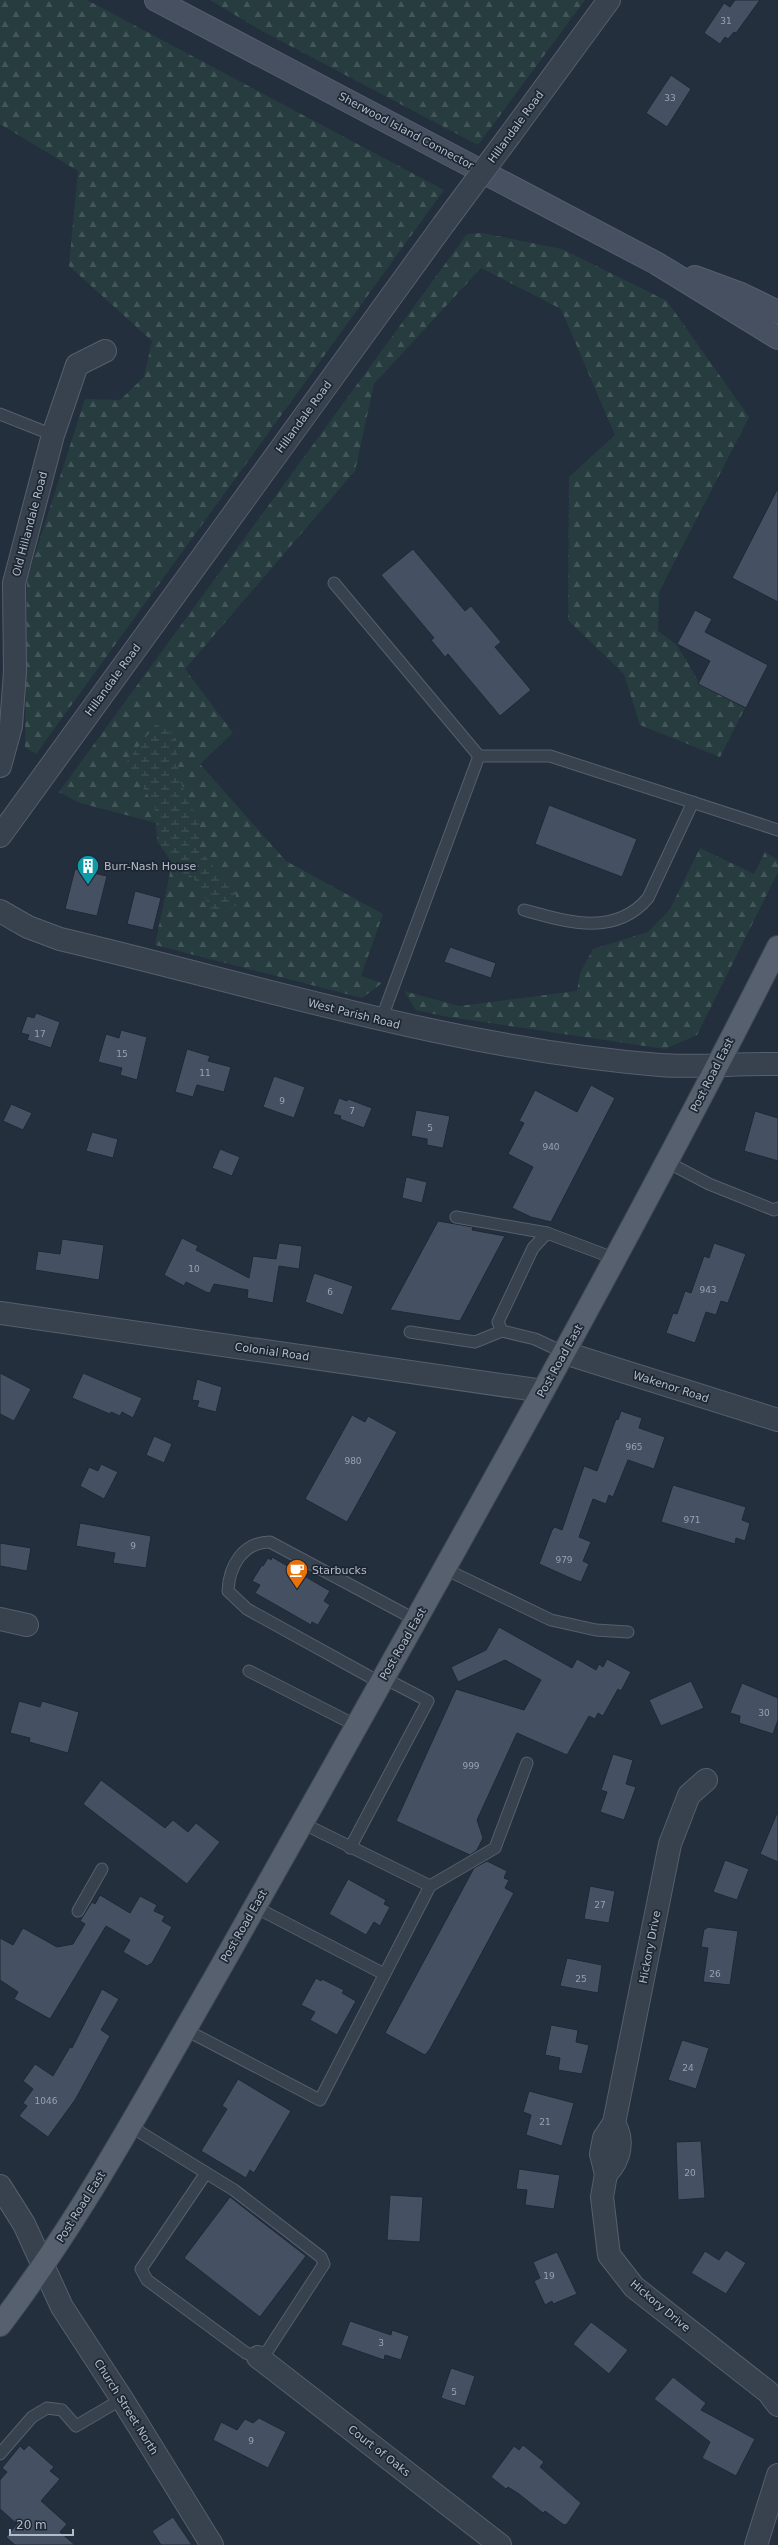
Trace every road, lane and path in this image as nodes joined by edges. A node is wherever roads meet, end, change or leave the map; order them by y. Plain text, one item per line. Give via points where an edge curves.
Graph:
1 (156, 0) edge
2 (609, 0) edge
3 (656, 263) junction
4 (778, 312) edge
5 (778, 338) edge
6 (105, 351) dead end
7 (0, 414) edge
8 (53, 435) junction
9 (334, 583) dead end
10 (479, 756) junction
11 (0, 766) edge
12 (693, 802) junction
13 (778, 830) edge
14 (0, 836) edge
15 (524, 910) dead end
16 (0, 911) edge
17 (778, 947) edge
18 (381, 1020) junction
19 (719, 1064) junction
20 (778, 1064) edge
21 (667, 1162) junction
22 (778, 1208) edge
23 (456, 1217) dead end
24 (547, 1233) junction
25 (616, 1260) junction
26 (0, 1313) edge
27 (502, 1331) junction
28 (410, 1332) dead end
29 (565, 1353) junction
30 (543, 1392) junction
31 (778, 1420) edge
32 (445, 1569) junction
33 (0, 1619) edge
34 (416, 1620) junction
35 (27, 1625) dead end
36 (628, 1632) dead end
37 (249, 1671) dead end
38 (382, 1680) junction
39 (357, 1726) junction
40 (527, 1763) dead end
41 (706, 1780) dead end
42 (302, 1823) junction
43 (350, 1848) junction
44 (102, 1869) dead end
45 (430, 1886) junction
46 (255, 1907) junction
47 (78, 1911) dead end
48 (384, 1974) junction
49 (186, 2030) junction
50 (130, 2126) junction
51 (206, 2173) junction
52 (0, 2186) edge
53 (42, 2268) junction
54 (0, 2325) edge
55 (258, 2357) junction
56 (122, 2399) junction
57 (778, 2405) edge
58 (0, 2454) edge
59 (778, 2475) edge
60 (212, 2545) edge
61 (500, 2545) edge
62 (756, 2545) edge

1 - 3 main road, Sherwood Island Connector
2 - 14 street, Hillandale Road, bridge
3 - 4 main road, Sherwood Island Connector via 741,294
3 - 5 main road, Sherwood Island Connector
6 - 8 street, Old Hillandale Road via 77,365
7 - 8 lane
8 - 11 street, Old Hillandale Road via 14,583 15,672 12,726
9 - 10 lane
10 - 12 lane via 550,756
10 - 18 lane
12 - 13 lane
12 - 15 lane via 648,898 638,910 620,919 594,923 566,922
16 - 18 street, West Parish Road via 28,927 60,940
17 - 19 main road, Post Road East
18 - 19 street, West Parish Road via 420,1030 546,1052 663,1065
19 - 20 street, West Parish Road
19 - 21 main road, Post Road East
21 - 22 lane via 709,1184 774,1210
21 - 25 main road, Post Road East
23 - 24 lane
24 - 25 lane
24 - 27 lane via 533,1248 498,1322
25 - 29 main road, Post Road East
26 - 30 street, Colonial Road
27 - 28 lane via 475,1342
27 - 29 lane via 535,1339
29 - 30 main road, Post Road East
29 - 31 street, Wakenor Road
30 - 32 main road, Post Road East
32 - 34 main road, Post Road East
32 - 36 lane via 551,1620 596,1630
33 - 35 street
34 - 38 main road, Post Road East
34 - 38 lane via 270,1542 257,1542 241,1555 228,1584 230,1595 247,1609
37 - 39 lane
38 - 39 main road, Post Road East
38 - 43 lane via 428,1701
39 - 42 main road, Post Road East
40 - 45 lane via 495,1848
41 - 57 street, Hickory Drive via 689,1795 670,1844 614,2123 604,2138 601,2154 606,2174 602,2197 609,2255 634,2287 768,2392
42 - 43 lane
42 - 46 main road, Post Road East
43 - 45 lane
44 - 47 lane
45 - 48 lane
46 - 48 lane
46 - 49 main road, Post Road East
48 - 49 lane via 320,2100
49 - 50 main road, Post Road East
50 - 51 lane
50 - 53 main road, Post Road East
51 - 55 lane via 141,2269 147,2280 246,2353
51 - 55 lane via 234,2190 315,2252 324,2264 268,2350
52 - 53 street, Church Street North via 24,2224
53 - 54 main road, Post Road East
53 - 56 street, Church Street North via 62,2307
55 - 61 street, Court of Oaks
56 - 58 lane via 76,2426 62,2410 47,2408 32,2417
56 - 60 street, Church Street North
59 - 62 street

